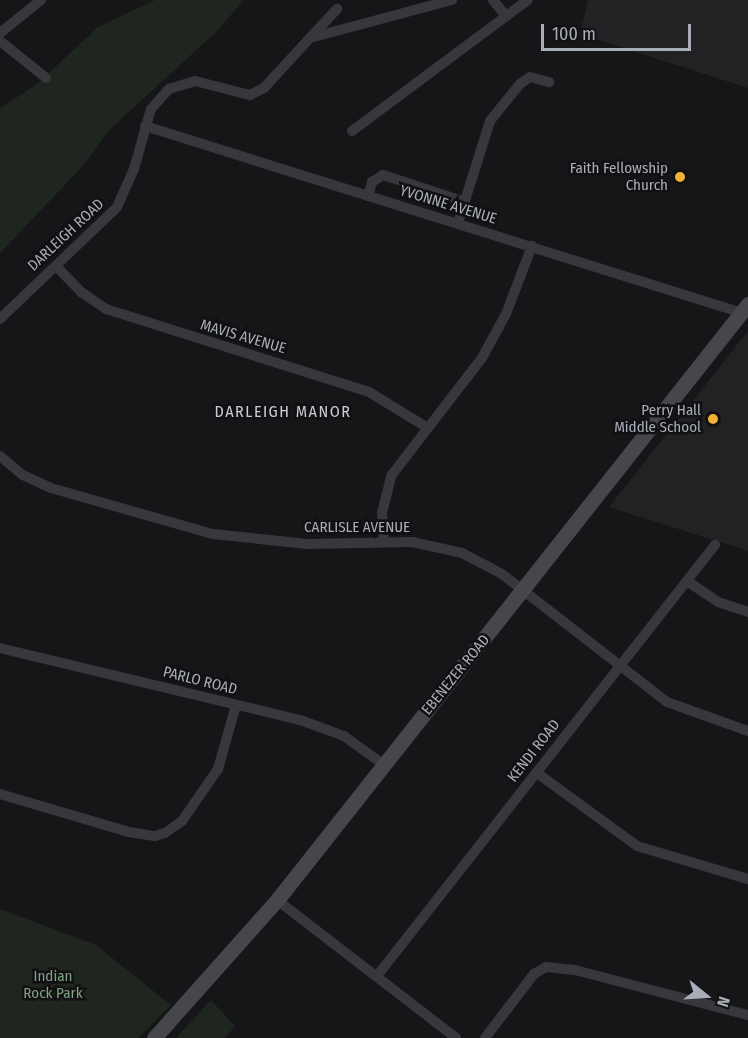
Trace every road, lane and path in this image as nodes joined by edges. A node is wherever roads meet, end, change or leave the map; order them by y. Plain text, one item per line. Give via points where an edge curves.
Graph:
1 (41, 0) edge
2 (452, 0) edge
3 (493, 0) edge
4 (528, 0) edge
5 (337, 9) dead end
6 (506, 16) junction
7 (0, 33) edge
8 (310, 38) junction
9 (0, 41) edge
10 (46, 78) dead end
11 (549, 82) dead end
12 (145, 126) junction
13 (352, 130) dead end
14 (368, 196) junction
15 (465, 202) junction
16 (458, 223) junction
17 (532, 246) junction
18 (56, 266) junction
19 (745, 308) edge
20 (0, 319) edge
21 (428, 428) junction
22 (0, 456) edge
23 (384, 541) junction
24 (715, 545) dead end
25 (687, 581) junction
26 (523, 591) junction
27 (748, 612) edge
28 (0, 648) edge
29 (620, 667) junction
30 (236, 705) junction
31 (748, 731) edge
32 (384, 765) junction
33 (537, 772) junction
34 (0, 794) edge
35 (748, 879) edge
36 (277, 900) junction
37 (377, 976) junction
38 (748, 1016) edge
39 (154, 1038) edge
40 (456, 1038) edge
41 (485, 1038) edge

1 - 7 street
2 - 8 street
3 - 6 street
4 - 6 street
5 - 8 street, DARLEIGH ROAD
6 - 13 street
8 - 12 street, DARLEIGH ROAD via 254,94 241,96 201,82 181,83 155,102
9 - 10 street
11 - 15 street via 530,77 505,100 490,121
12 - 14 street, YVONNE AVENUE
12 - 18 street, DARLEIGH ROAD via 131,176 117,207
14 - 15 street via 372,182 383,175
14 - 16 street, YVONNE AVENUE
15 - 16 street
16 - 17 street, YVONNE AVENUE
17 - 19 street, YVONNE AVENUE
17 - 21 street via 497,333 469,377
18 - 20 street, DARLEIGH ROAD
18 - 21 street, MAVIS AVENUE via 81,292 106,309 369,392
19 - 26 street, EBENEZER ROAD
21 - 23 street via 387,485 382,513
22 - 23 street, CARLISLE AVENUE via 23,475 51,488 213,534 307,544
23 - 26 street, CARLISLE AVENUE via 428,543 454,550 489,566
24 - 25 street, KENDI ROAD
25 - 27 street via 718,602
25 - 29 street, KENDI ROAD
26 - 29 street, CARLISLE AVENUE
26 - 32 street, EBENEZER ROAD
28 - 30 street, PARLO ROAD
29 - 31 street, CARLISLE AVENUE via 676,707
29 - 33 street, KENDI ROAD
30 - 32 street, PARLO ROAD via 322,727 344,736
30 - 34 street via 218,769 182,821 165,833 129,832
32 - 36 street, EBENEZER ROAD
33 - 35 street via 637,846
33 - 37 street, KENDI ROAD
36 - 37 street
36 - 39 street, EBENEZER ROAD
37 - 40 street
38 - 41 street via 575,970 546,967 534,974

